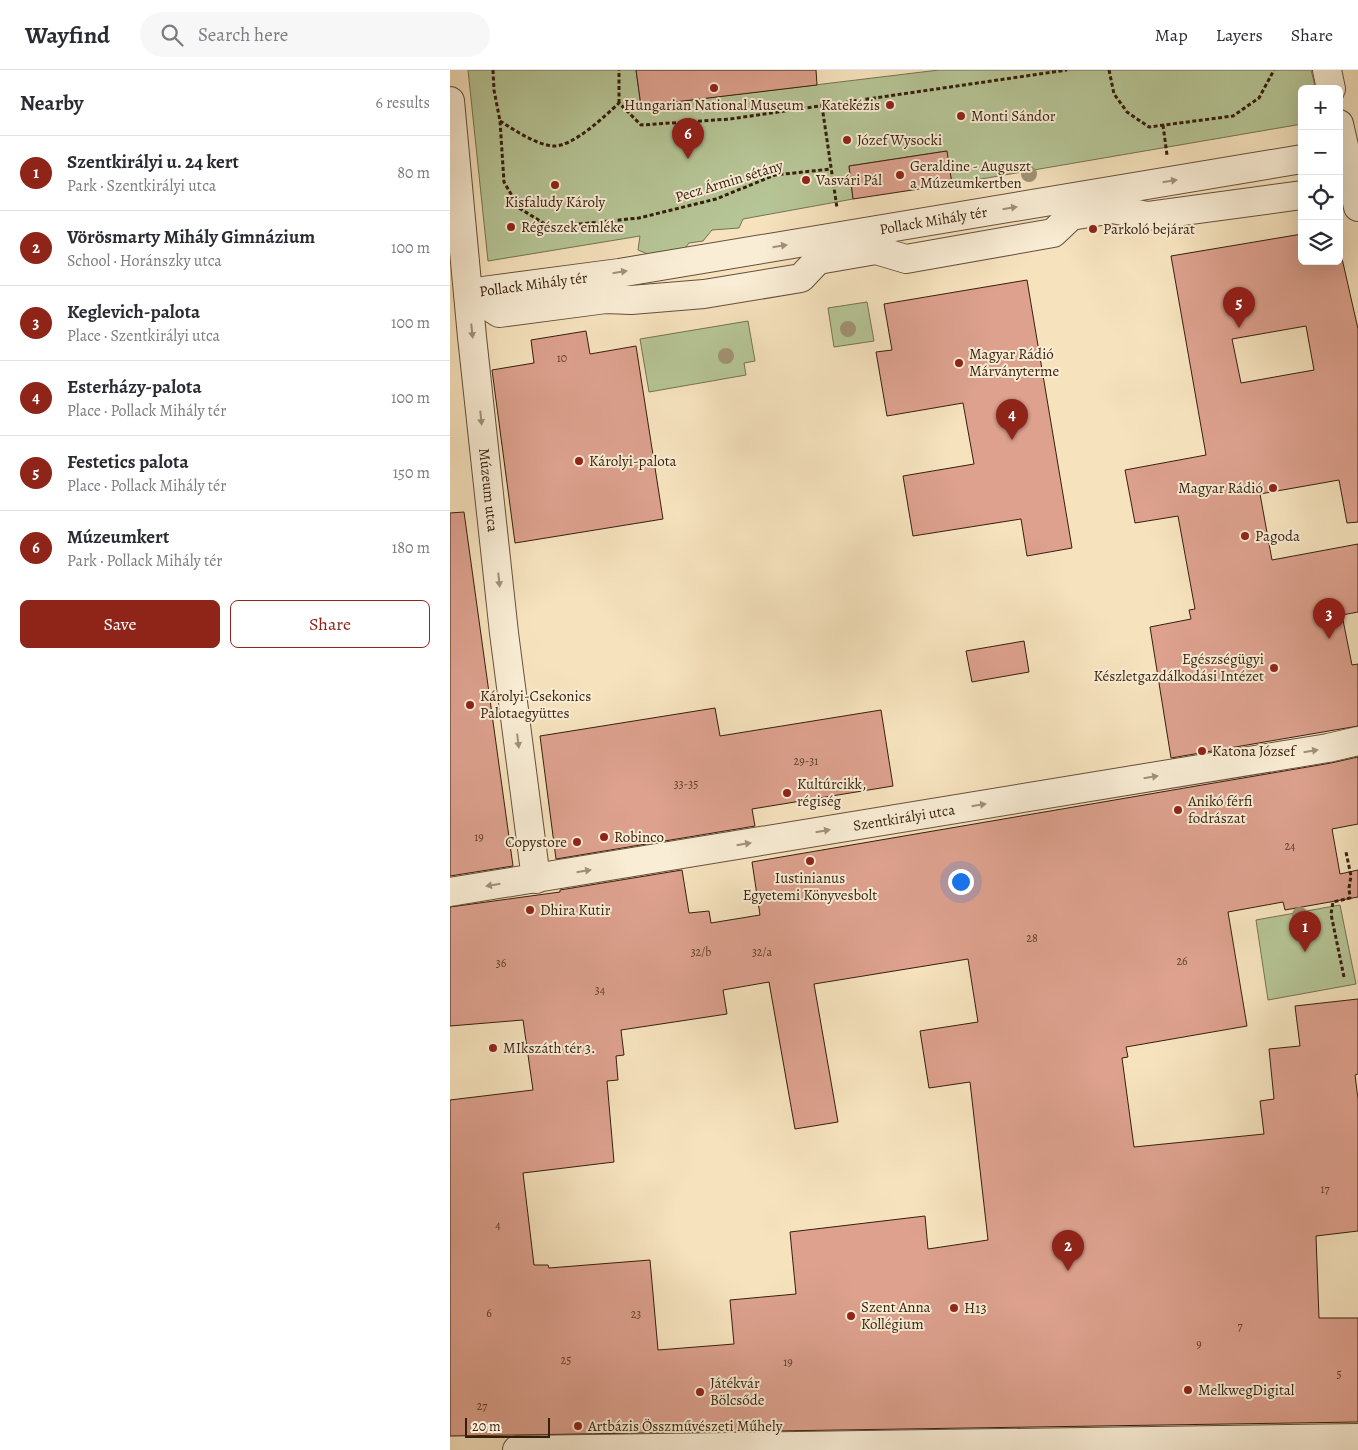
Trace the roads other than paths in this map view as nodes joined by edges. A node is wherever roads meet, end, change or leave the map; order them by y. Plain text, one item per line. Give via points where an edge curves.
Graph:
1 (1327, 70) edge
2 (1330, 85) edge
3 (450, 101) edge
4 (1340, 130) edge
5 (1345, 154) edge
6 (1298, 160) edge
7 (1298, 196) edge
8 (1358, 207) edge
9 (468, 293) junction
10 (1358, 741) edge
11 (536, 879) junction
12 (450, 892) edge
13 (1358, 1438) edge
14 (517, 1450) edge

1 - 2 street
3 - 9 street, Múzeum utca
4 - 5 street
5 - 8 street
9 -> 6 street, Pollack Mihály tér via 619,273
7 - 9 street, Pollack Mihály tér via 1147,216 1113,209 1072,216 1053,233 906,259 876,250 818,260 801,278 704,294 606,299 498,313
9 -> 11 street, Múzeum utca via 504,633
11 -> 10 street, Szentkirályi utca
11 -> 12 street, Szentkirályi utca
13 - 14 street

